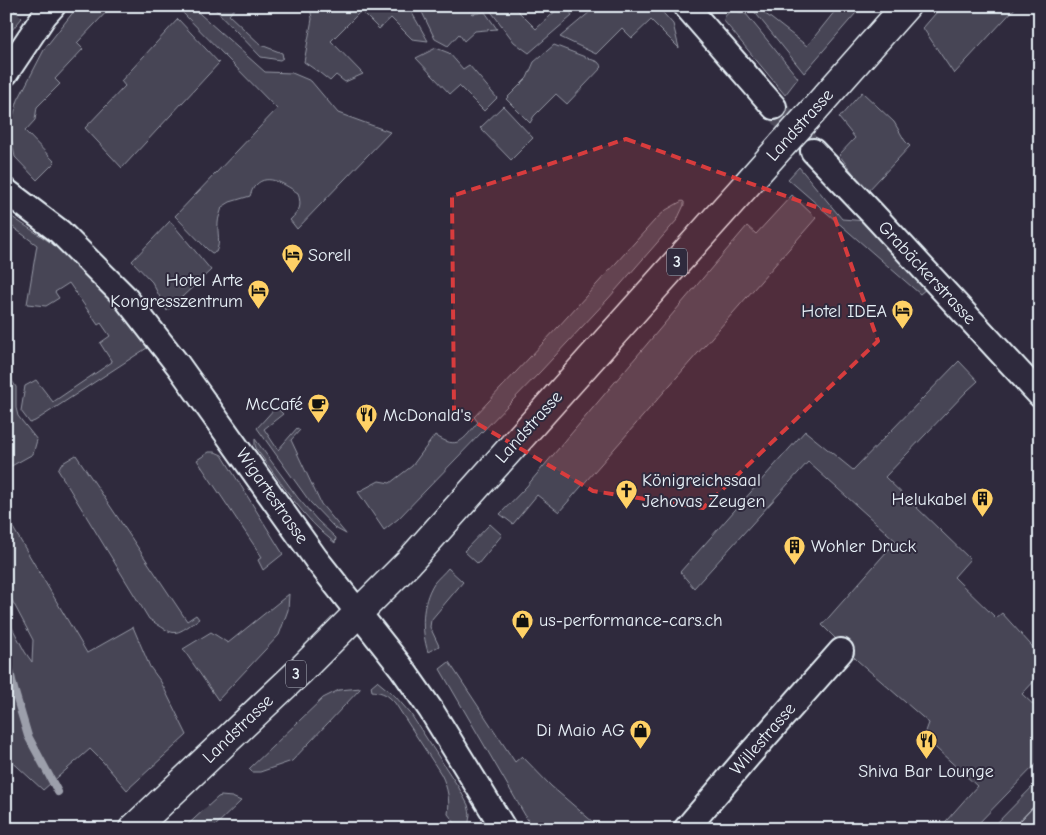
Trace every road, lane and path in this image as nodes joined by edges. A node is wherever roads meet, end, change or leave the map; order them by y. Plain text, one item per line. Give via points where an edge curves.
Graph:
1 (53, 6) edge
2 (686, 6) edge
3 (906, 6) edge
4 (6, 73) edge
5 (774, 107) tunnel mouth
6 (813, 151) tunnel mouth
7 (6, 191) edge
8 (1040, 395) edge
9 (359, 613) junction
10 (841, 651) dead end
11 (133, 829) edge
12 (504, 829) edge
13 (686, 829) edge

1 - 4 street
2 - 5 street
3 - 9 main road, Landstrasse / 3, bridge via 409,562
6 - 8 street, Grabäckerstrasse
7 - 9 street, Wigartestrasse via 60,232 124,296
9 - 11 main road, Landstrasse / 3
9 - 12 street, Wigartestrasse via 430,710
10 - 13 street, Willestrasse

